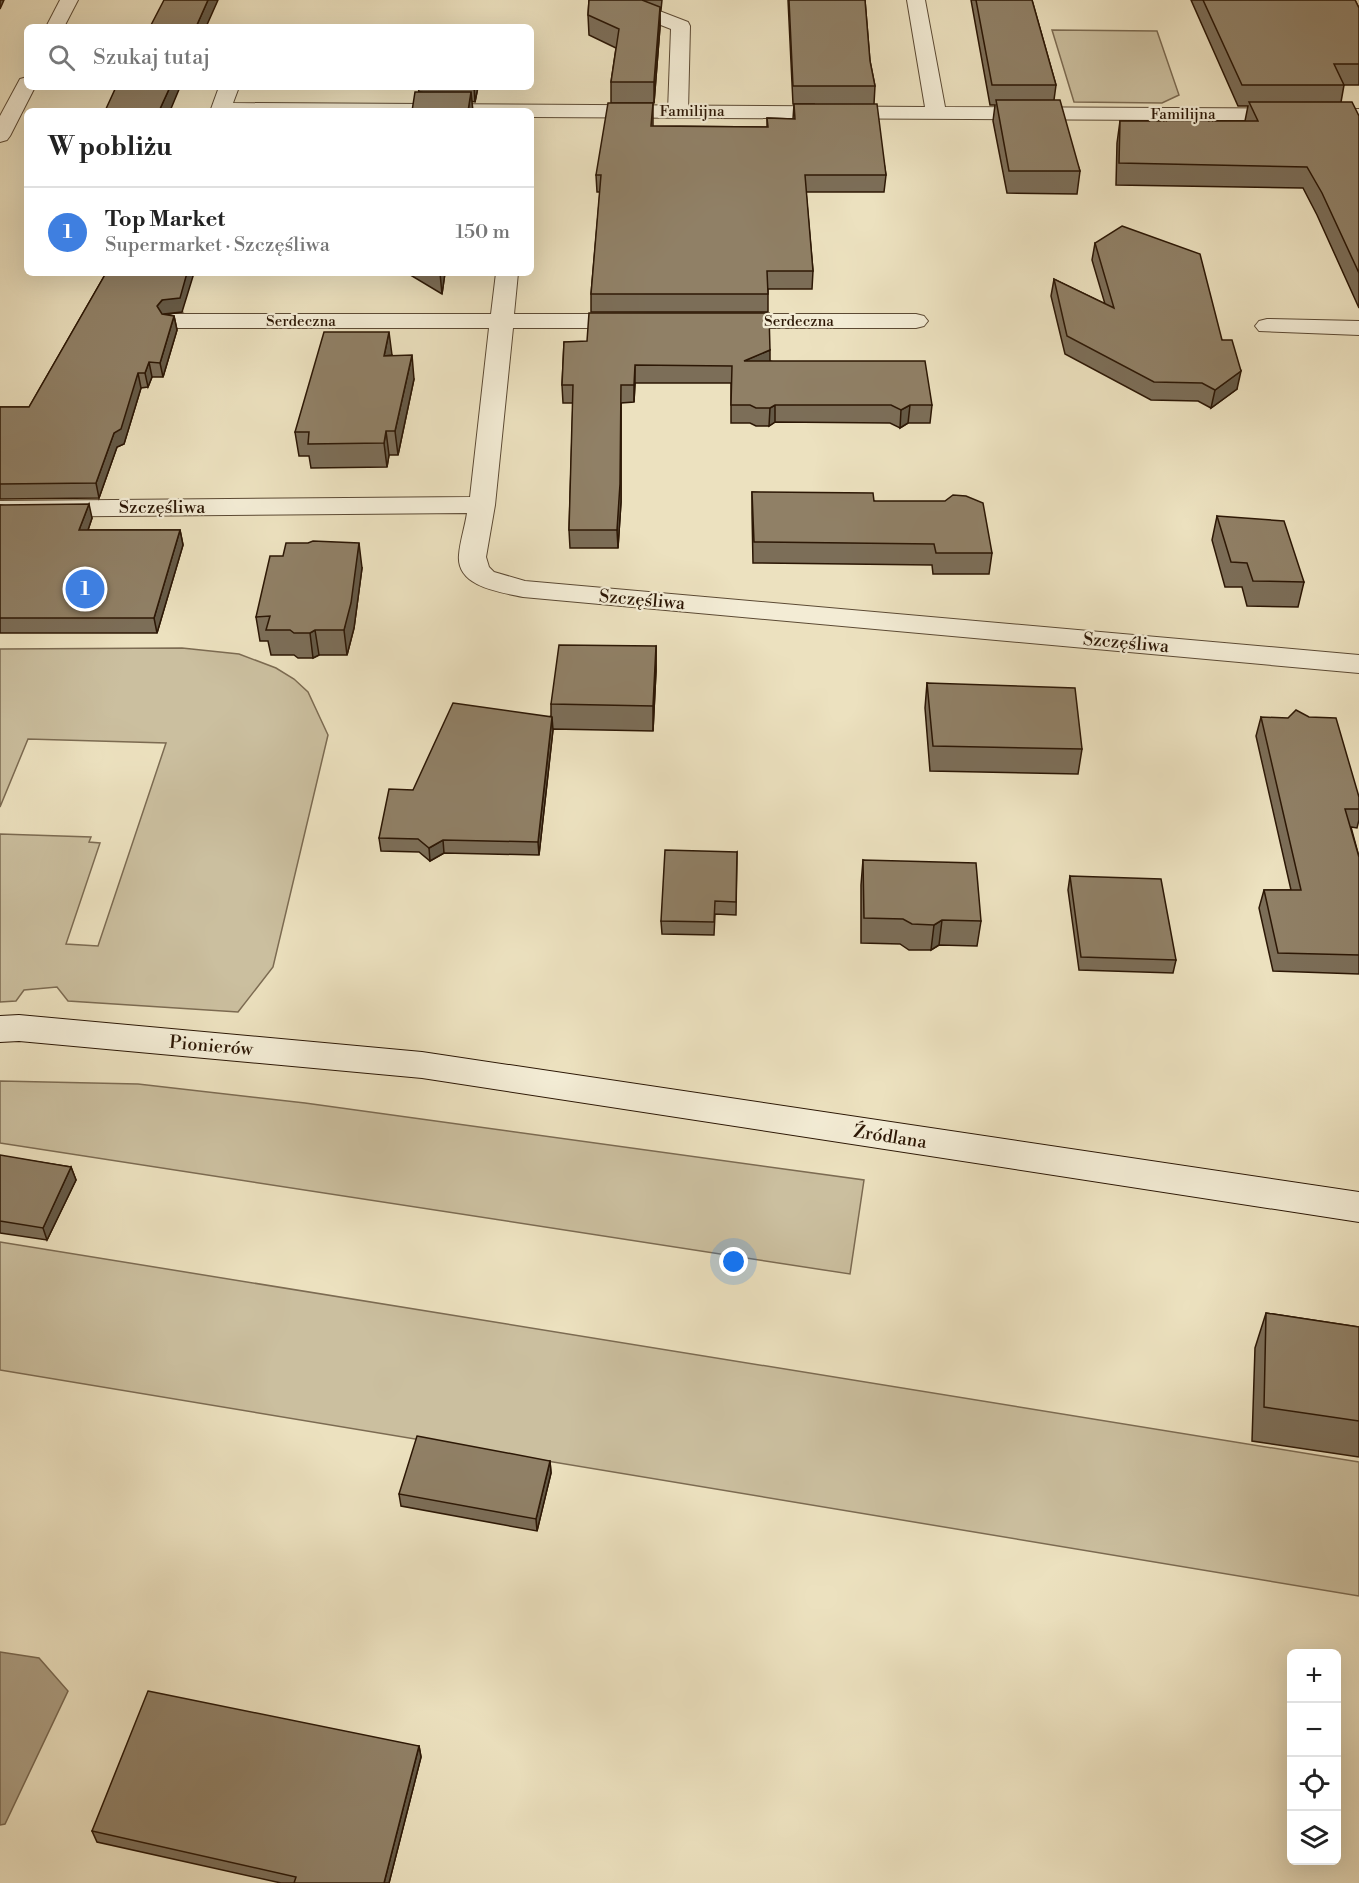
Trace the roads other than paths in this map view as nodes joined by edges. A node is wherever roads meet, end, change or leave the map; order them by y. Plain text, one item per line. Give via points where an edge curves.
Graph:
1 (69, 0) edge
2 (916, 0) edge
3 (617, 2) edge
4 (57, 24) edge
5 (24, 89) edge
6 (228, 90) edge
7 (221, 108) edge
8 (534, 111) edge
9 (678, 111) junction
10 (936, 112) junction
11 (1359, 114) edge
12 (0, 136) edge
13 (507, 276) edge
14 (173, 321) edge
15 (501, 321) junction
16 (655, 321) edge
17 (703, 321) edge
18 (916, 321) dead end
19 (1267, 326) dead end
20 (1359, 328) edge
21 (482, 505) junction
22 (0, 509) edge
23 (1359, 664) edge
24 (0, 1029) edge
25 (422, 1065) joint
26 (1359, 1207) edge

1 - 4 street
2 - 10 street
3 - 9 street via 681,27
5 - 12 street
6 - 7 street, Familijna
8 - 9 street, Familijna
9 - 10 street, Familijna
10 - 11 street, Familijna
13 - 15 street
14 - 15 street, Serdeczna
15 - 16 street, Serdeczna
15 - 21 street
17 - 18 street, Serdeczna
19 - 20 street
21 - 22 street, Szczęśliwa
21 - 23 street, Szczęśliwa via 472,557 476,570 484,578 522,589
24 - 25 street, Pionierów
25 - 26 street, Źródlana

